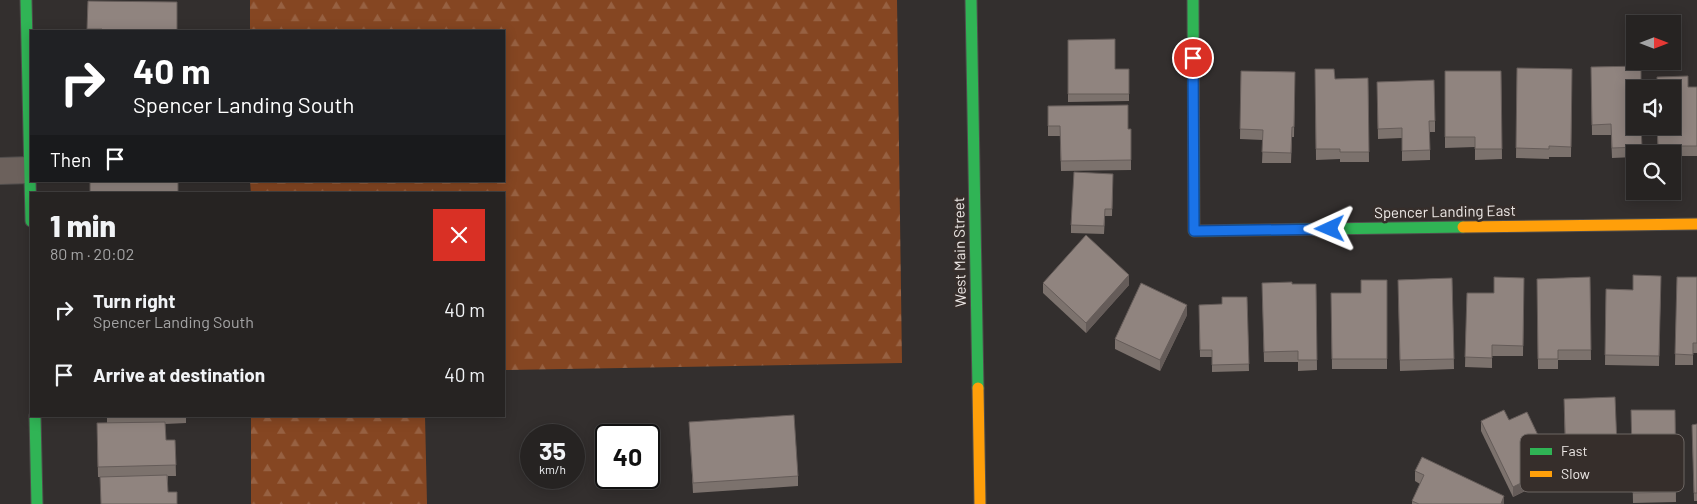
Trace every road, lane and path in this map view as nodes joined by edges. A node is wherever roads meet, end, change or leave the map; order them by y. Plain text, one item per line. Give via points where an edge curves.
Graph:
1 (26, 0) edge
2 (971, 0) edge
3 (1193, 0) edge
4 (30, 170) joint
5 (0, 171) edge
6 (1697, 224) edge
7 (35, 417) edge
8 (37, 504) edge
9 (980, 504) edge

1 - 4 street
2 - 9 street, West Main Street
3 - 6 street, Spencer Landing East via 1194,231
4 - 5 street
7 - 8 street

